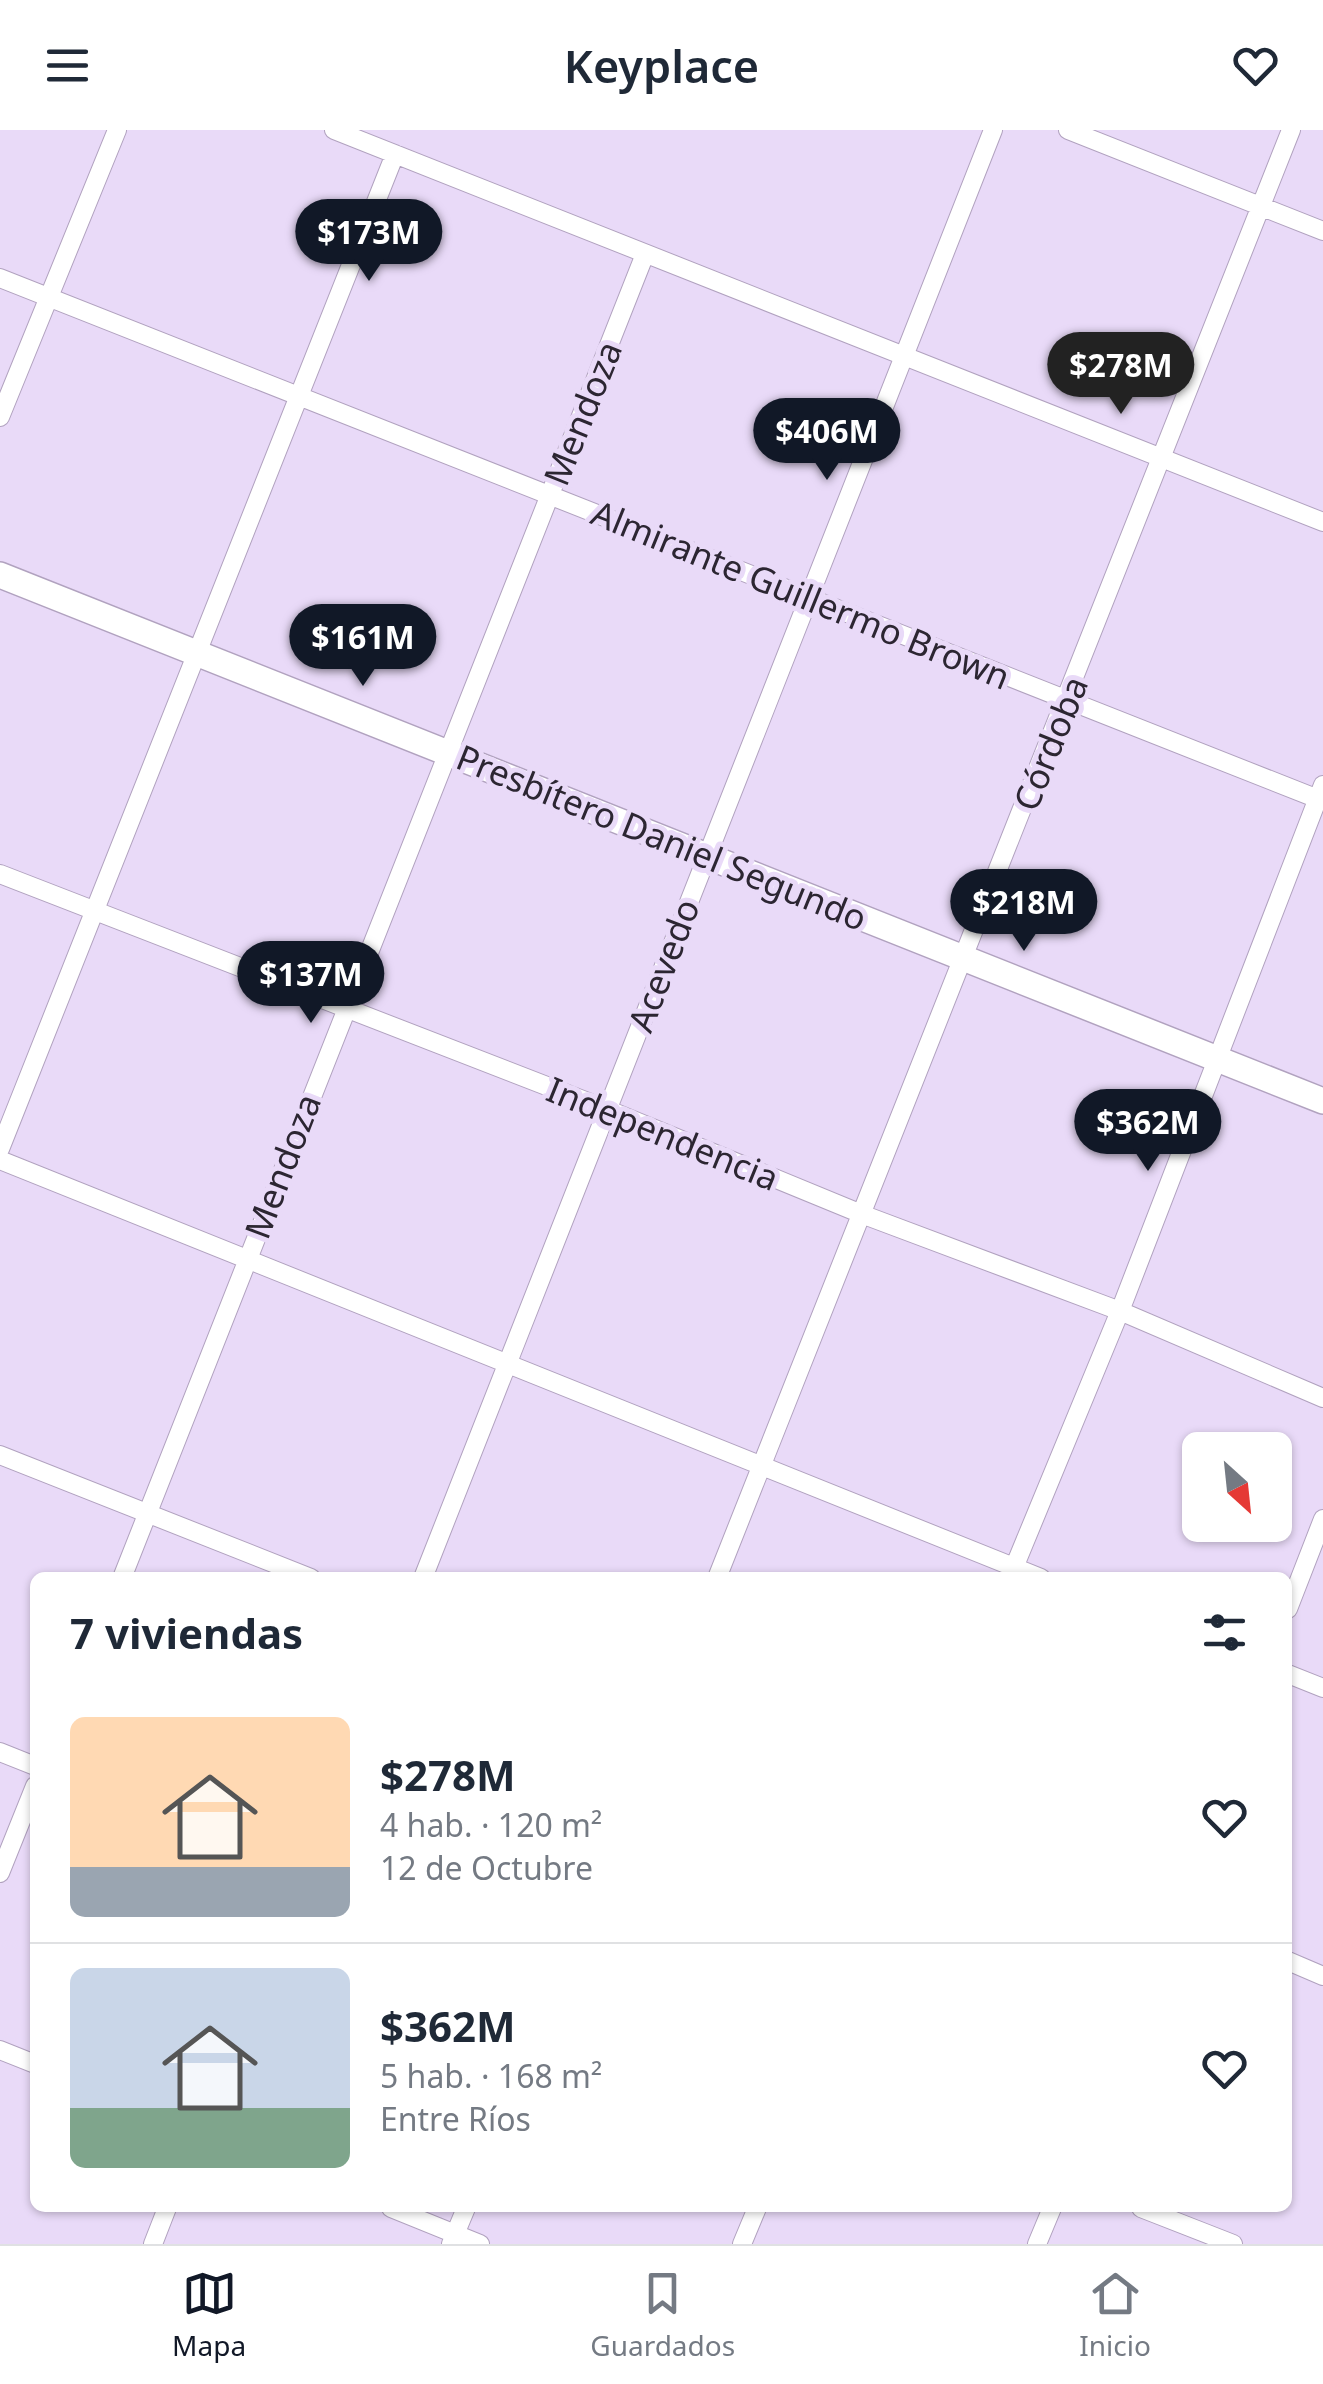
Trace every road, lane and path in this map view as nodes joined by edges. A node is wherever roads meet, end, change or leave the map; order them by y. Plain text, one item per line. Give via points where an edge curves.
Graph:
1 (116, 130) edge
2 (334, 130) edge
3 (993, 130) edge
4 (1068, 130) edge
5 (1291, 130) edge
6 (395, 154) junction
7 (1262, 206) junction
8 (1323, 231) edge
9 (645, 254) junction
10 (0, 278) edge
11 (47, 297) junction
12 (902, 356) junction
13 (299, 395) junction
14 (0, 417) edge
15 (1162, 459) junction
16 (550, 495) junction
17 (1323, 522) edge
18 (0, 576) edge
19 (809, 596) junction
20 (196, 655) junction
21 (1067, 699) junction
22 (450, 752) junction
23 (1321, 795) edge
24 (706, 853) junction
25 (0, 874) edge
26 (95, 910) junction
27 (964, 960) junction
28 (344, 1008) junction
29 (1218, 1061) junction
30 (1323, 1102) edge
31 (606, 1110) junction
32 (0, 1149) edge
33 (0, 1160) edge
34 (864, 1215) junction
35 (246, 1257) junction
36 (1120, 1311) junction
37 (506, 1364) junction
38 (1323, 1398) edge
39 (0, 1455) edge
40 (761, 1466) junction
41 (148, 1516) junction
42 (1323, 1520) edge
43 (125, 1572) edge
44 (295, 1572) edge
45 (424, 1572) edge
46 (719, 1572) edge
47 (1012, 1572) edge
48 (1292, 1599) edge
49 (1292, 1676) edge
50 (1323, 1688) edge
51 (0, 1752) edge
52 (30, 1764) edge
53 (30, 1799) edge
54 (0, 1874) edge
55 (1292, 1963) edge
56 (1323, 1976) edge
57 (0, 2050) edge
58 (30, 2062) edge
59 (165, 2212) edge
60 (399, 2212) edge
61 (464, 2212) edge
62 (755, 2212) edge
63 (1050, 2212) edge
64 (1150, 2212) edge
65 (453, 2239) edge
66 (153, 2244) edge
67 (480, 2244) edge
68 (742, 2244) edge
69 (1037, 2244) edge
70 (1233, 2244) edge

1 - 11 street
2 - 6 street
3 - 12 street, Acevedo
4 - 7 street
5 - 7 street, Córdoba
6 - 9 street
6 - 13 street
7 - 8 street
7 - 15 street, Córdoba
9 - 12 street
9 - 16 street, Mendoza
10 - 11 street, Almirante Guillermo Brown
11 - 13 street, Almirante Guillermo Brown
11 - 14 street
12 - 15 street
12 - 19 street, Acevedo
13 - 16 street, Almirante Guillermo Brown
13 - 20 street
15 - 17 street
15 - 21 street, Córdoba
16 - 19 street, Almirante Guillermo Brown
16 - 22 street, Mendoza
18 - 20 main road, Presbítero Daniel Segundo
19 - 21 street, Almirante Guillermo Brown
19 - 24 street, Acevedo
20 - 22 main road, Presbítero Daniel Segundo
20 - 26 street
21 - 23 street, Almirante Guillermo Brown
21 - 27 street, Córdoba
22 - 24 main road, Presbítero Daniel Segundo
22 - 28 street, Mendoza
23 - 29 street
24 - 27 main road, Presbítero Daniel Segundo
24 - 31 street, Acevedo
25 - 26 street, Independencia
26 - 28 street, Independencia
26 - 32 street
27 - 29 main road, Presbítero Daniel Segundo
27 - 34 street, Córdoba
28 - 31 street, Independencia
28 - 35 street, Mendoza
29 - 30 main road, Presbítero Daniel Segundo
29 - 36 street
31 - 34 street, Independencia
31 - 37 street, Acevedo
33 - 35 street
34 - 36 street, Independencia
34 - 40 street, Córdoba
35 - 37 street
35 - 41 street, Mendoza
36 - 38 street, Independencia
36 - 47 street
37 - 40 street
37 - 45 street, Acevedo
39 - 41 street
40 - 46 street, Córdoba
40 - 47 street
41 - 43 street, Mendoza
41 - 44 street
42 - 48 street
49 - 50 street
51 - 52 street
53 - 54 street
55 - 56 street
57 - 58 street
59 - 66 street
60 - 65 street
61 - 65 street
62 - 68 street
63 - 69 street
64 - 70 street
65 - 67 street

